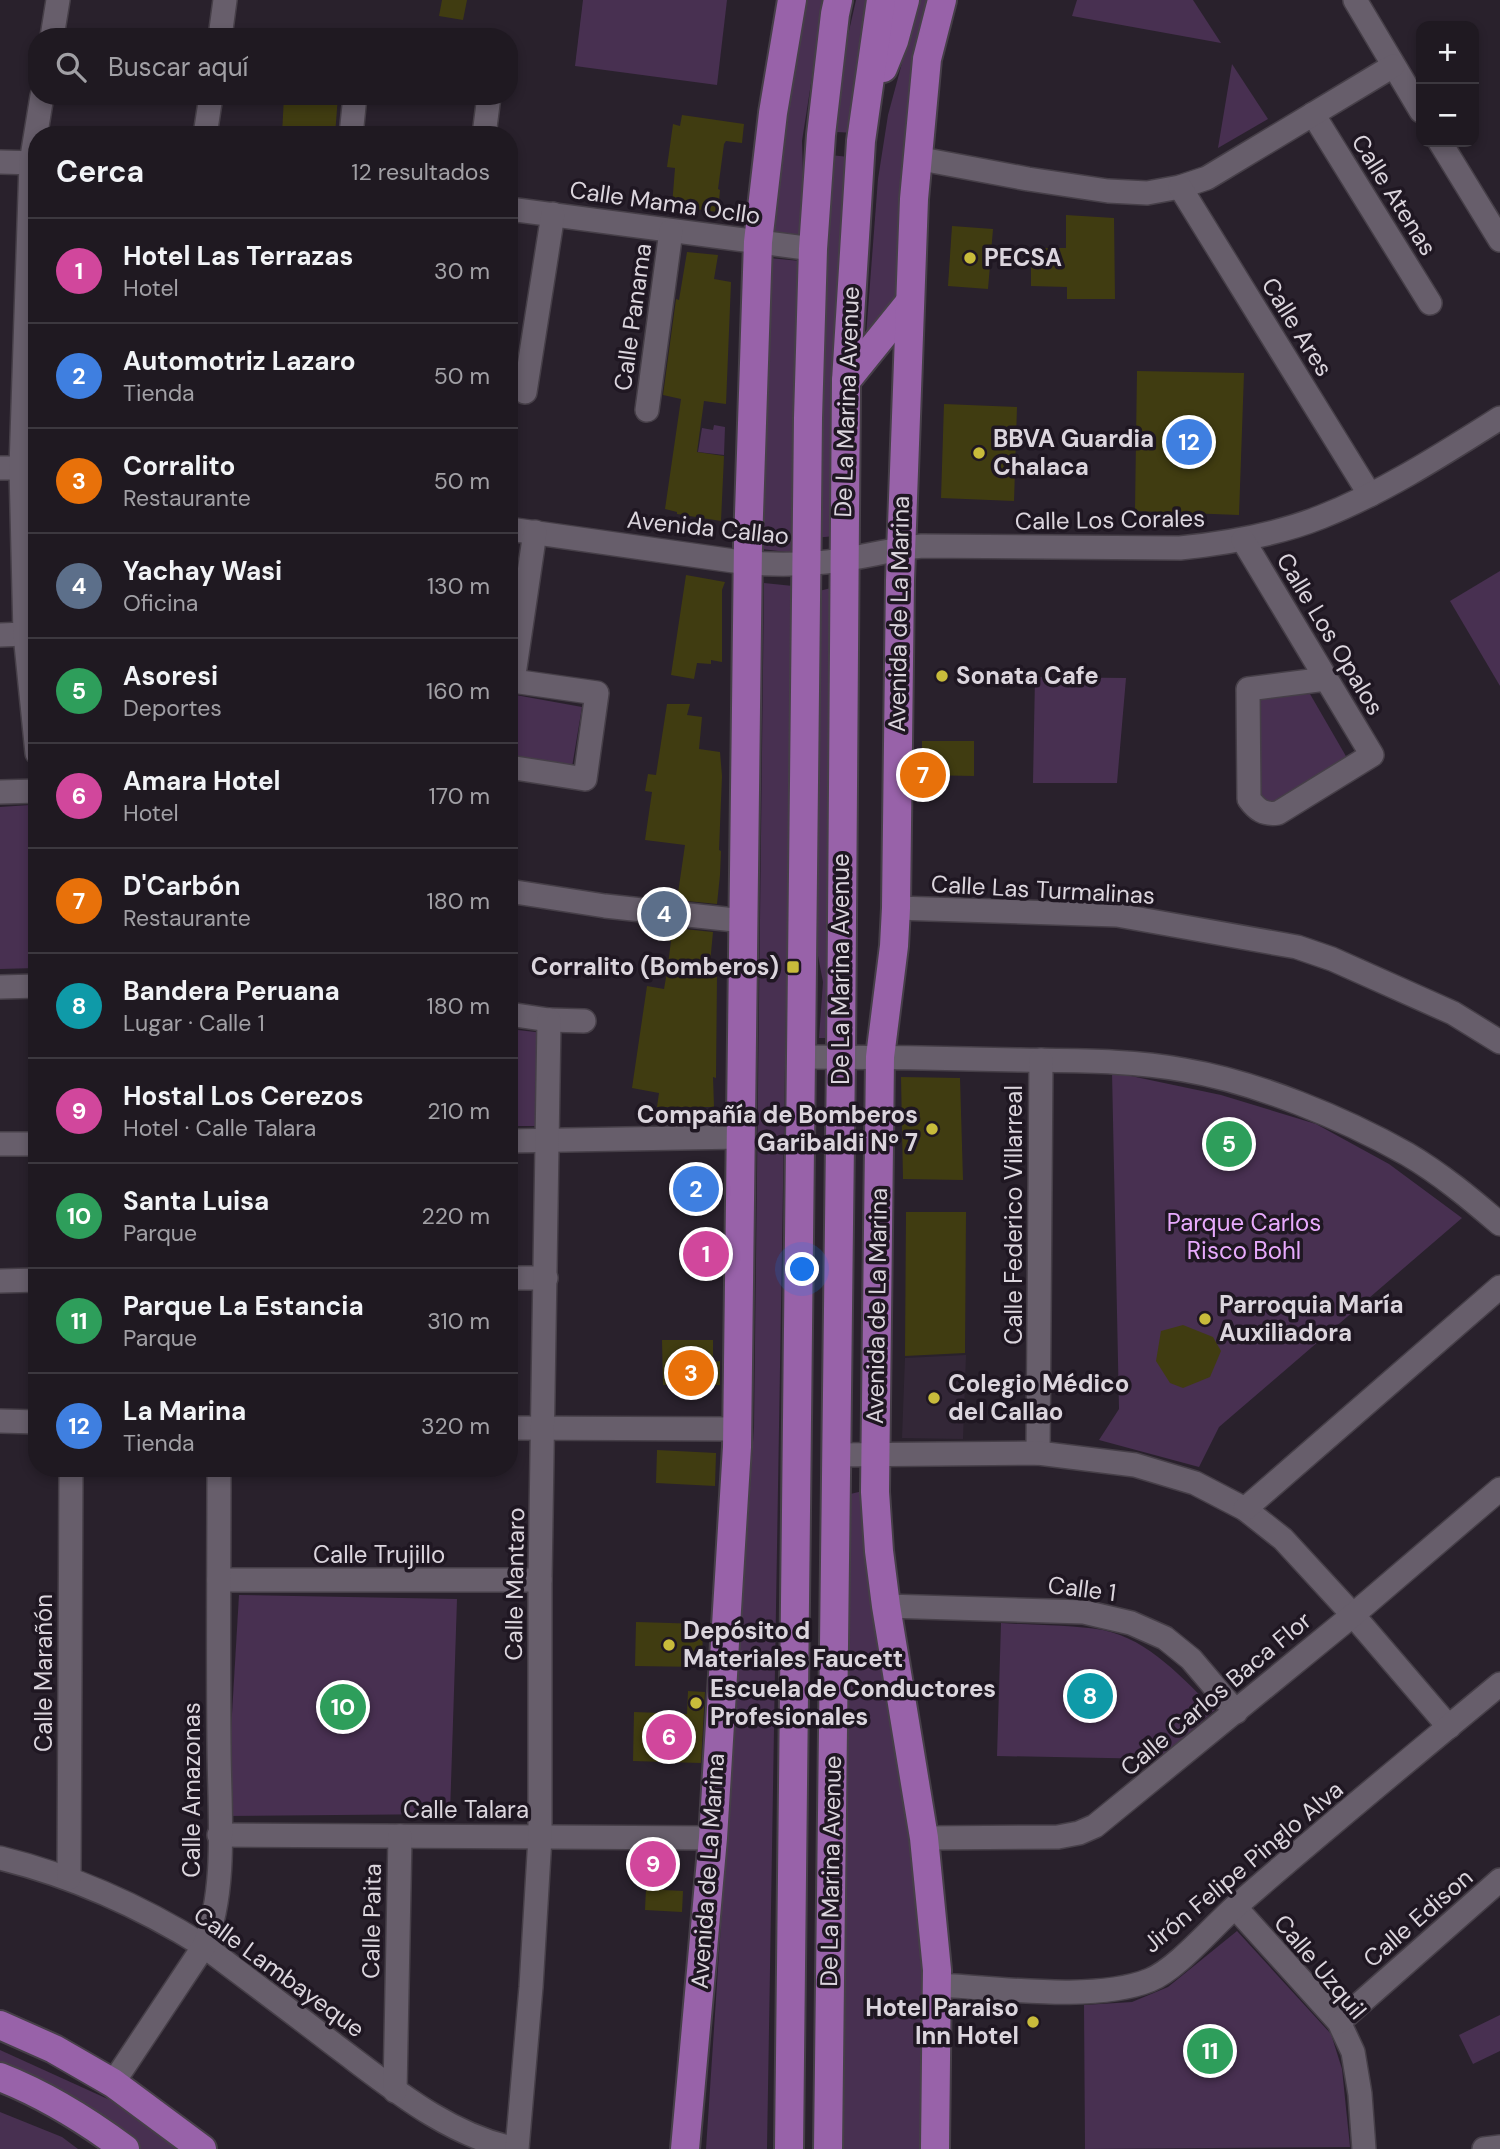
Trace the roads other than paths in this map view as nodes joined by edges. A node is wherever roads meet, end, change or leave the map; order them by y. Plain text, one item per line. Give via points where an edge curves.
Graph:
1 (58, 0) edge
2 (225, 0) edge
3 (792, 0) edge
4 (881, 0) edge
5 (905, 0) edge
6 (942, 0) edge
7 (1355, 0) edge
8 (836, 5) edge
9 (53, 28) edge
10 (221, 28) edge
11 (1393, 66) junction
12 (1416, 103) edge
13 (41, 105) edge
14 (210, 105) edge
15 (354, 105) edge
16 (488, 105) edge
17 (1313, 114) junction
18 (864, 117) junction
19 (38, 126) edge
20 (206, 126) edge
21 (352, 126) edge
22 (485, 126) edge
23 (1443, 147) edge
24 (916, 158) junction
25 (0, 162) edge
26 (28, 163) edge
27 (1180, 187) junction
28 (518, 210) edge
29 (553, 214) junction
30 (671, 231) junction
31 (1500, 240) edge
32 (758, 243) junction
33 (813, 249) junction
34 (28, 285) edge
35 (909, 303) junction
36 (1430, 303) dead end
37 (846, 381) junction
38 (525, 392) dead end
39 (647, 410) dead end
40 (1500, 418) edge
41 (19, 468) edge
42 (1370, 495) junction
43 (518, 530) edge
44 (535, 532) junction
45 (1243, 540) junction
46 (901, 548) junction
47 (843, 560) junction
48 (748, 563) junction
49 (806, 564) junction
50 (25, 634) junction
51 (0, 635) edge
52 (518, 638) edge
53 (28, 664) edge
54 (1326, 679) junction
55 (518, 682) edge
56 (518, 768) edge
57 (28, 791) edge
58 (0, 792) edge
59 (518, 892) edge
60 (896, 908) junction
61 (744, 921) junction
62 (28, 986) edge
63 (0, 987) edge
64 (518, 1015) edge
65 (549, 1020) junction
66 (584, 1021) dead end
67 (1500, 1042) edge
68 (802, 1057) junction
69 (841, 1057) junction
70 (880, 1057) junction
71 (1041, 1060) junction
72 (740, 1137) junction
73 (548, 1140) junction
74 (518, 1141) edge
75 (0, 1144) edge
76 (28, 1144) edge
77 (1500, 1224) edge
78 (518, 1278) edge
79 (546, 1278) junction
80 (28, 1280) edge
81 (0, 1281) edge
82 (1500, 1287) edge
83 (0, 1421) edge
84 (28, 1422) edge
85 (518, 1428) edge
86 (544, 1428) junction
87 (737, 1429) junction
88 (1038, 1453) junction
89 (875, 1454) junction
90 (835, 1455) junction
91 (71, 1477) edge
92 (219, 1477) edge
93 (1500, 1489) edge
94 (1245, 1509) junction
95 (219, 1580) junction
96 (540, 1580) junction
97 (886, 1606) junction
98 (1353, 1615) junction
99 (1500, 1684) edge
100 (1236, 1712) junction
101 (1449, 1727) junction
102 (219, 1835) junction
103 (400, 1836) junction
104 (540, 1837) junction
105 (713, 1838) junction
106 (924, 1838) junction
107 (0, 1858) edge
108 (69, 1878) junction
109 (1500, 1880) edge
110 (1235, 1907) junction
111 (204, 1945) junction
112 (938, 1985) junction
113 (1339, 2022) junction
114 (0, 2025) edge
115 (0, 2077) edge
116 (113, 2082) junction
117 (395, 2091) junction
118 (1500, 2147) edge
119 (125, 2149) edge
120 (202, 2149) edge
121 (516, 2149) edge
122 (685, 2149) edge
123 (789, 2149) edge
124 (828, 2149) edge
125 (935, 2149) edge
126 (1364, 2149) edge
127 (1484, 2149) edge

1 - 9 street
2 - 10 street
3 - 32 main road, Avenida de La Marina
4 - 18 main road, De La Marina Avenue
5 - 18 main road
6 - 24 main road, Avenida de La Marina via 927,59
7 - 11 street
8 - 33 main road, De La Marina Avenue
11 - 12 street
11 - 17 street
13 - 19 street
14 - 20 street
15 - 21 street
16 - 22 street
17 - 27 street via 1207,178
17 - 36 street, Calle Atenas
18 - 37 main road, De La Marina Avenue
23 - 31 street
24 - 27 street via 1108,191 1147,193
24 - 35 main road, Avenida de La Marina
25 - 26 street
27 - 42 street, Calle Ares
28 - 29 street, Calle Mama Ocllo
29 - 30 street, Calle Mama Ocllo
29 - 38 street
30 - 32 street, Calle Mama Ocllo
30 - 39 street, Calle Panama
32 - 33 street, Calle Mama Ocllo
32 - 48 main road, Avenida de La Marina
33 - 49 main road, De La Marina Avenue
34 - 41 street
35 - 37 main road
35 - 46 main road, Avenida de La Marina
37 - 47 main road, De La Marina Avenue
40 - 42 street, Calle Los Corales
41 - 50 street
42 - 45 street, Calle Los Corales via 1319,518
43 - 44 street, Avenida Callao
44 - 48 street, Avenida Callao
44 - 52 street
45 - 46 street, Calle Los Corales via 1180,548
45 - 54 street, Calle Los Opalos
46 - 47 street, Avenida Callao
46 - 60 main road, Avenida de La Marina
47 - 49 street, Avenida Callao
47 - 69 main road, De La Marina Avenue
48 - 49 street, Avenida Callao
48 - 61 main road, Avenida de La Marina
49 - 68 main road, De La Marina Avenue
50 - 51 street
50 - 53 street
54 - 54 street, Calle Los Opalos via 1248,689 1249,799 1267,815 1278,813 1372,755
55 - 56 street via 597,693 585,779
57 - 58 street
59 - 61 street
60 - 67 street, Calle Las Turmalinas via 1117,915 1297,947 1453,1013
60 - 70 main road, Avenida de La Marina
61 - 72 main road, Avenida de La Marina
62 - 63 street
64 - 65 street
65 - 66 street
65 - 73 street, Calle Mantaro
68 - 69 street
68 - 123 main road, De La Marina Avenue
69 - 70 street
69 - 90 main road, De La Marina Avenue
70 - 71 street
70 - 89 main road, Avenida de La Marina
71 - 77 street via 1186,1070 1289,1100 1407,1154
71 - 88 street, Calle Federico Villarreal
72 - 73 street
72 - 87 main road, Avenida de La Marina
73 - 74 street
73 - 79 street, Calle Mantaro
75 - 76 street
78 - 79 street
79 - 86 street, Calle Mantaro
80 - 81 street
82 - 94 street
83 - 84 street
85 - 86 street
86 - 87 street
86 - 96 street, Calle Mantaro
87 - 105 main road, Avenida de La Marina
88 - 89 street
88 - 94 street via 1146,1468 1195,1483
89 - 90 street
89 - 97 main road, Avenida de La Marina
90 - 124 main road, De La Marina Avenue
91 - 108 street, Calle Marañón
92 - 95 street, Calle Amazonas
93 - 98 street, Calle Carlos Baca Flor
94 - 98 street via 1283,1539
95 - 96 street, Calle Trujillo
95 - 102 street, Calle Amazonas
96 - 104 street, Calle Mantaro
97 - 100 street, Calle 1 via 1084,1612 1131,1623 1165,1638 1191,1659
97 - 106 main road, Avenida de La Marina
98 - 100 street, Calle Carlos Baca Flor
98 - 101 street
99 - 101 street, Jirón Felipe Pinglo Alva
100 - 106 street, Calle Carlos Baca Flor via 1109,1817 1079,1833
101 - 110 street, Jirón Felipe Pinglo Alva
102 - 103 street, Calle Talara
102 - 111 street, Calle Amazonas via 217,1901
103 - 104 street, Calle Talara
103 - 117 street, Calle Paita
104 - 105 street, Calle Talara
104 - 121 street, Calle Mantaro
105 - 122 main road, Avenida de La Marina
106 - 112 main road, Avenida de La Marina
107 - 108 street, Calle Lambayeque
108 - 111 street, Calle Lambayeque
109 - 113 street, Calle Edison
110 - 112 street, Jirón Felipe Pinglo Alva via 1163,1971 1126,1987 1076,1992
110 - 113 street, Calle Uzquil
111 - 116 street, Calle Amazonas
111 - 117 street, Calle Lambayeque
112 - 125 main road, Avenida de La Marina
113 - 126 street, Calle Uzquil via 1353,2052
114 - 116 main road
115 - 119 main road via 88,2121
116 - 120 main road
117 - 121 street, Calle Lambayeque via 465,2133
118 - 127 street

